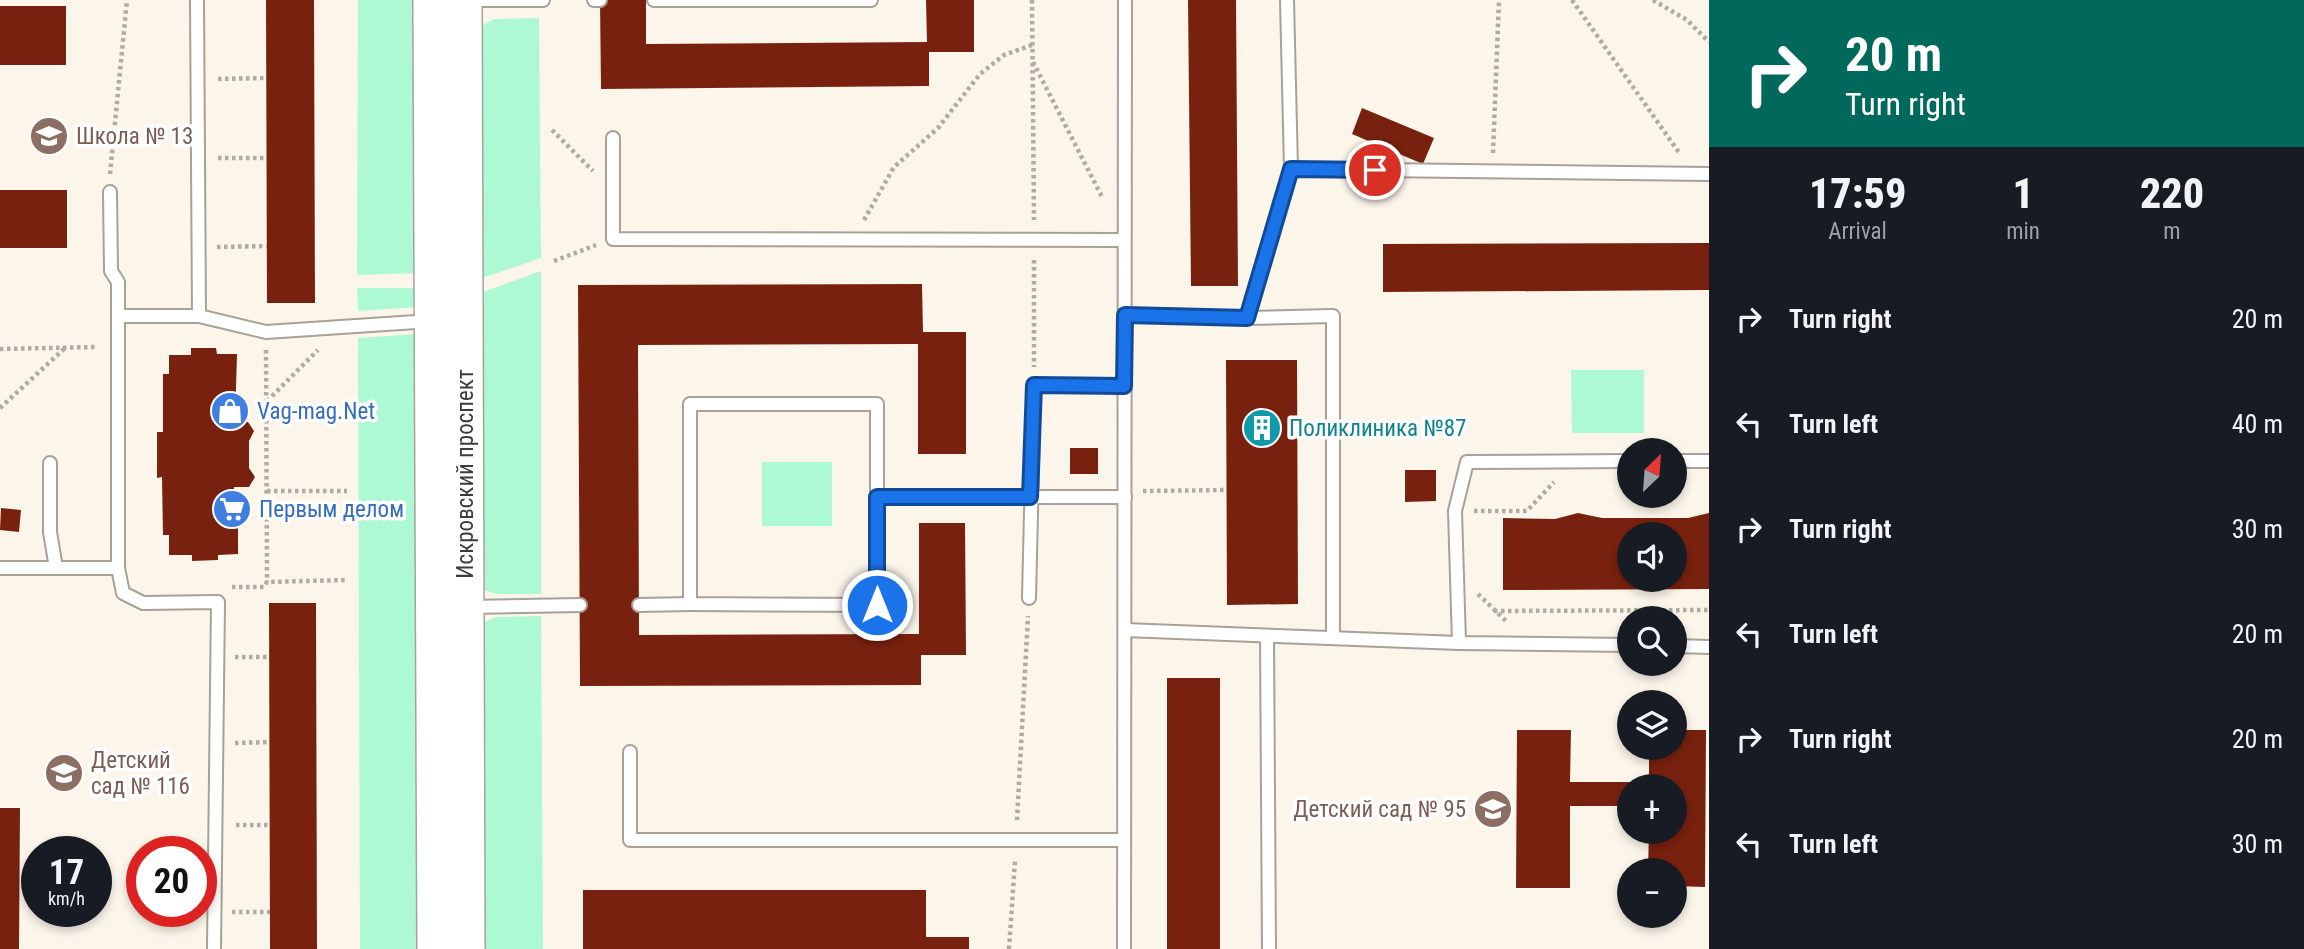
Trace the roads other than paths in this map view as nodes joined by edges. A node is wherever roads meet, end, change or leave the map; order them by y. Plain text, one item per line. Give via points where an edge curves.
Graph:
1 (197, 0) edge
2 (432, 0) edge
3 (442, 0) edge
4 (453, 0) edge
5 (463, 0) edge
6 (543, 0) edge
7 (594, 0) edge
8 (600, 0) edge
9 (654, 0) edge
10 (680, 0) edge
11 (871, 0) edge
12 (1125, 0) edge
13 (1287, 0) edge
14 (613, 138) dead end
15 (1291, 169) junction
16 (1709, 174) edge
17 (110, 192) road end
18 (1125, 240) junction
19 (1125, 315) junction
20 (119, 316) junction
21 (199, 316) junction
22 (1247, 318) junction
23 (449, 321) junction
24 (1124, 386) junction
25 (1617, 461) edge
26 (1687, 461) edge
27 (1709, 461) edge
28 (50, 463) dead end
29 (1124, 494) junction
30 (877, 497) junction
31 (1030, 497) junction
32 (0, 568) edge
33 (56, 568) junction
34 (118, 568) junction
35 (1029, 598) road end
36 (690, 604) junction
37 (580, 605) dead end
38 (639, 605) dead end
39 (450, 606) junction
40 (1125, 630) junction
41 (1267, 636) junction
42 (1332, 637) junction
43 (1459, 643) junction
44 (1617, 645) edge
45 (1687, 646) edge
46 (1709, 647) edge
47 (630, 752) dead end
48 (1124, 840) junction
49 (214, 949) edge
50 (436, 949) edge
51 (466, 949) edge
52 (1124, 949) edge
53 (1269, 949) edge

1 - 21 lane
2 - 3 lane
2 - 23 street, Искровский проспект
4 - 5 lane
5 - 6 lane
5 - 23 street, Искровский проспект
7 - 8 lane
9 - 10 lane
10 - 11 lane
12 - 18 lane
13 - 15 lane
14 - 18 lane via 613,239
15 - 16 lane
15 - 22 lane
17 - 20 lane via 111,271 118,282
18 - 19 lane
19 - 22 lane
19 - 24 lane
20 - 21 lane
20 - 34 lane
21 - 23 lane via 266,332
22 - 42 lane via 1332,316
23 - 39 street, Искровский проспект
24 - 29 lane
24 - 31 lane via 1034,385
25 - 43 lane via 1467,462 1455,511
26 - 27 lane
28 - 33 lane via 50,531
29 - 31 lane
29 - 40 lane
30 - 31 lane
30 - 36 lane via 877,605
30 - 36 lane via 877,404 690,404
31 - 35 lane
32 - 33 lane
33 - 34 lane
34 - 49 lane via 123,593 143,603 218,602
36 - 38 lane
37 - 39 lane
39 - 50 street, Искровский проспект
39 - 51 street, Искровский проспект
40 - 41 lane
40 - 48 lane
41 - 42 lane
41 - 53 lane
42 - 43 lane
43 - 44 lane
45 - 46 lane
47 - 48 lane via 630,841
48 - 52 lane

